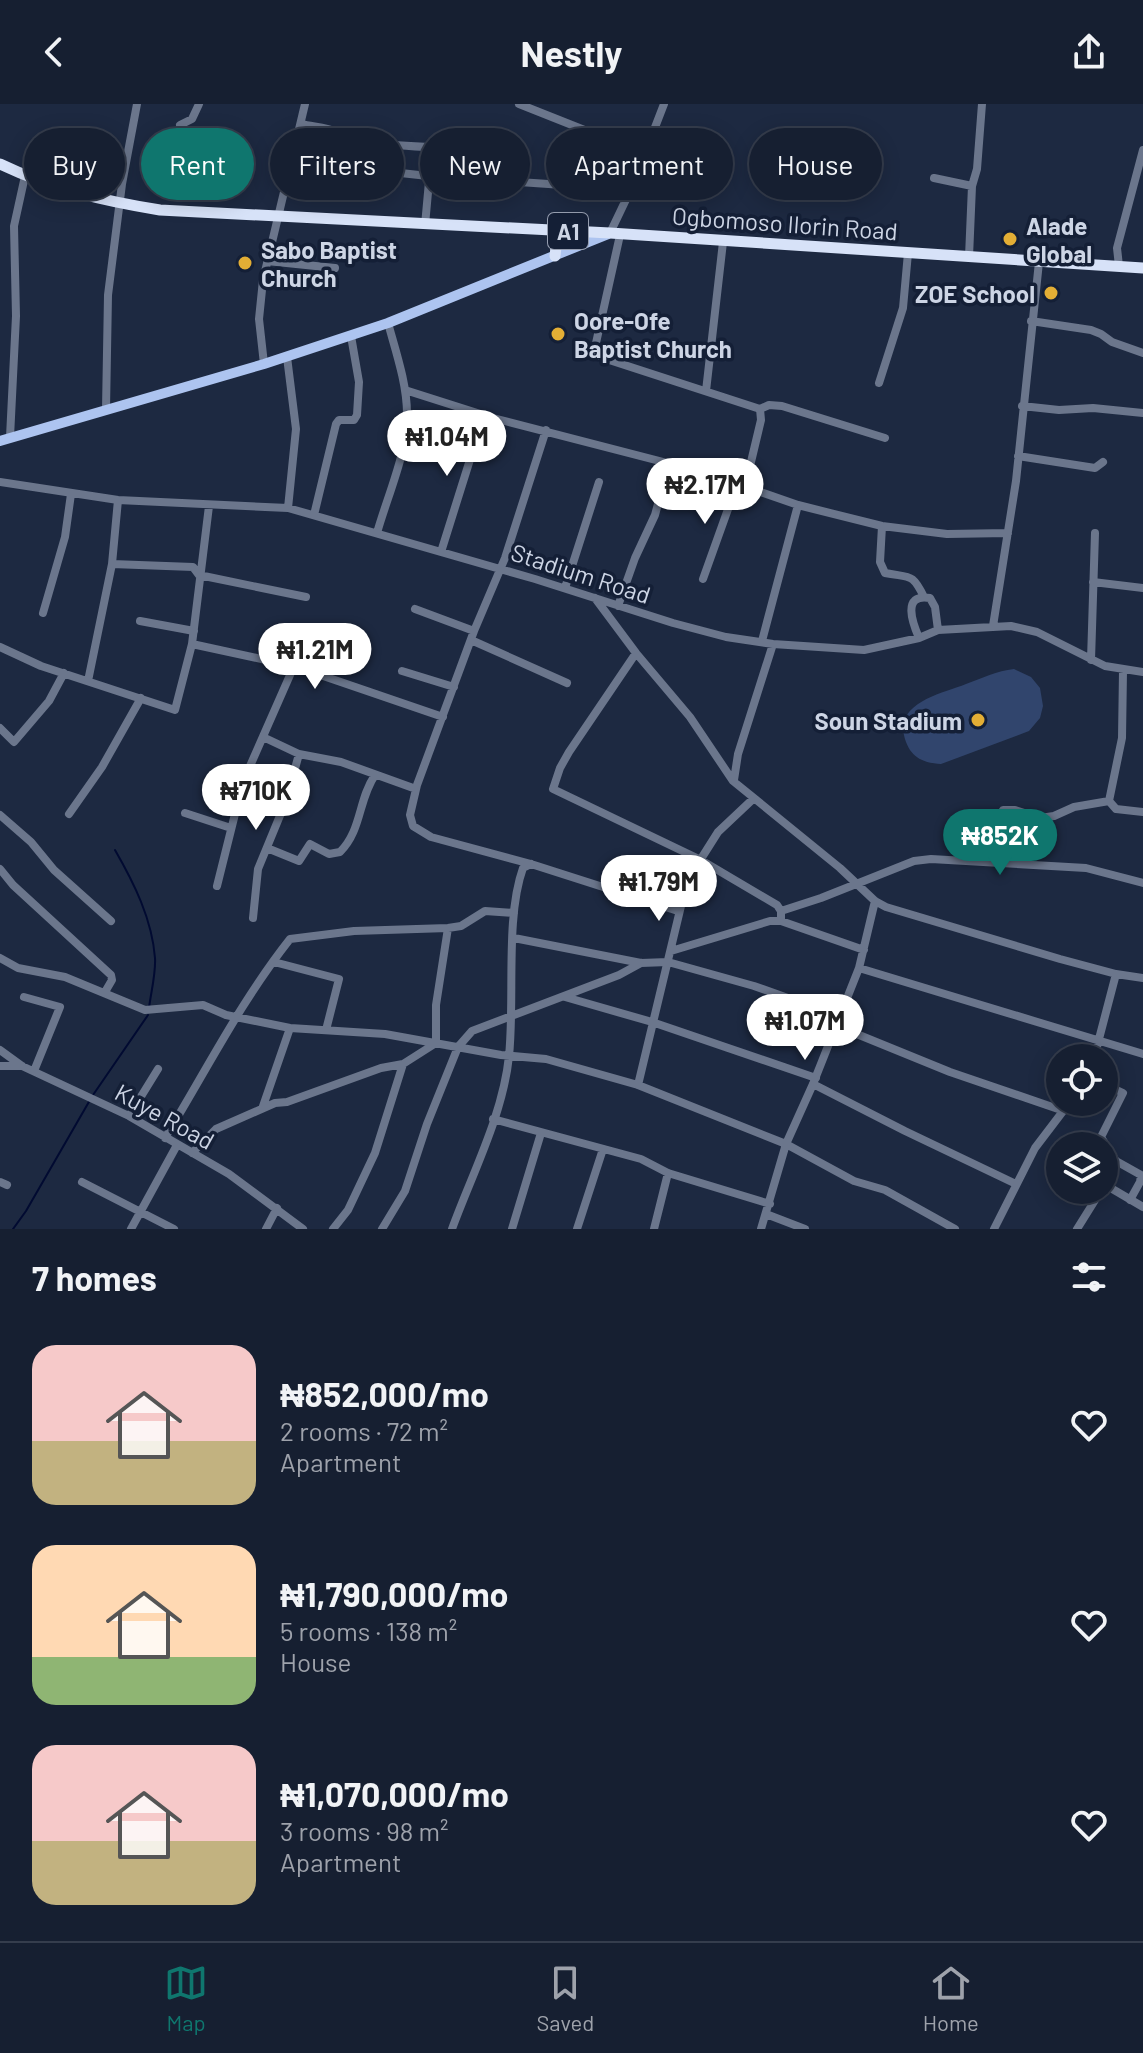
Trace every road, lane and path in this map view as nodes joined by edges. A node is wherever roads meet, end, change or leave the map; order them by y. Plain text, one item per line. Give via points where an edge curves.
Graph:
1 (137, 104) edge
2 (199, 104) edge
3 (305, 104) edge
4 (519, 104) edge
5 (982, 104) edge
6 (661, 105) edge
7 (547, 109) edge
8 (301, 124) junction
9 (180, 125) dead end
10 (300, 128) edge
11 (588, 128) edge
12 (653, 128) edge
13 (420, 148) edge
14 (1143, 150) edge
15 (1142, 160) edge
16 (0, 164) edge
17 (24, 176) edge
18 (934, 178) dead end
19 (24, 181) edge
20 (972, 186) junction
21 (100, 200) edge
22 (283, 200) edge
23 (427, 200) edge
24 (625, 200) edge
25 (121, 204) junction
26 (280, 215) junction
27 (425, 225) junction
28 (551, 230) junction
29 (615, 234) junction
30 (723, 242) junction
31 (908, 253) junction
32 (555, 256) junction
33 (969, 257) junction
34 (267, 261) junction
35 (1039, 262) junction
36 (1119, 266) junction
37 (335, 268) dead end
38 (1143, 268) edge
39 (1031, 321) junction
40 (388, 323) junction
41 (351, 336) junction
42 (1143, 353) edge
43 (287, 357) junction
44 (264, 364) junction
45 (879, 383) dead end
46 (405, 390) junction
47 (706, 391) junction
48 (1022, 406) junction
49 (106, 409) junction
50 (760, 409) junction
51 (1143, 413) edge
52 (484, 415) junction
53 (546, 430) junction
54 (885, 438) dead end
55 (5, 439) edge
56 (1018, 456) junction
57 (1103, 462) dead end
58 (669, 463) junction
59 (0, 482) edge
60 (599, 482) dead end
61 (741, 485) junction
62 (71, 494) junction
63 (118, 500) junction
64 (798, 505) junction
65 (209, 506) junction
66 (288, 508) junction
67 (314, 515) junction
68 (882, 526) junction
69 (377, 533) junction
70 (1008, 533) junction
71 (1095, 533) dead end
72 (441, 552) junction
73 (112, 564) junction
74 (499, 568) junction
75 (199, 575) junction
76 (703, 579) dead end
77 (1093, 582) junction
78 (565, 588) junction
79 (1143, 588) edge
80 (306, 597) dead end
81 (594, 597) junction
82 (924, 597) junction
83 (618, 606) junction
84 (415, 609) dead end
85 (43, 613) dead end
86 (140, 621) dead end
87 (993, 626) junction
88 (938, 630) junction
89 (194, 631) junction
90 (473, 636) junction
91 (919, 638) junction
92 (762, 641) junction
93 (192, 644) junction
94 (773, 644) junction
95 (0, 647) edge
96 (636, 653) junction
97 (1091, 660) junction
98 (294, 666) junction
99 (402, 671) dead end
100 (1123, 671) junction
101 (1143, 672) edge
102 (64, 673) junction
103 (88, 681) junction
104 (567, 683) dead end
105 (454, 687) junction
106 (141, 698) junction
107 (443, 717) junction
108 (0, 728) edge
109 (263, 737) junction
110 (299, 754) junction
111 (375, 775) junction
112 (733, 781) junction
113 (416, 789) junction
114 (753, 799) junction
115 (1109, 801) junction
116 (1143, 812) edge
117 (185, 813) dead end
118 (69, 814) dead end
119 (0, 815) edge
120 (231, 828) junction
121 (267, 848) junction
122 (699, 859) junction
123 (993, 861) junction
124 (531, 864) junction
125 (1, 870) edge
126 (855, 883) junction
127 (1143, 883) edge
128 (217, 886) dead end
129 (875, 901) junction
130 (678, 911) junction
131 (781, 911) junction
132 (514, 913) junction
133 (253, 918) dead end
134 (111, 921) dead end
135 (781, 921) junction
136 (448, 928) junction
137 (514, 938) junction
138 (864, 950) junction
139 (671, 951) junction
140 (0, 958) edge
141 (274, 962) junction
142 (668, 962) junction
143 (641, 963) junction
144 (859, 968) junction
145 (1116, 974) junction
146 (1143, 978) edge
147 (105, 992) junction
148 (24, 997) dead end
149 (564, 997) junction
150 (513, 1014) junction
151 (236, 1018) junction
152 (839, 1021) junction
153 (652, 1022) junction
154 (290, 1028) junction
155 (326, 1030) junction
156 (1100, 1042) junction
157 (436, 1043) junction
158 (458, 1047) junction
159 (0, 1050) edge
160 (509, 1054) junction
161 (1143, 1054) edge
162 (403, 1064) junction
163 (0, 1066) edge
164 (22, 1066) junction
165 (158, 1069) dead end
166 (34, 1071) junction
167 (815, 1081) junction
168 (638, 1085) junction
169 (1046, 1105) edge
170 (262, 1109) junction
171 (129, 1116) junction
172 (1060, 1116) edge
173 (1112, 1116) edge
174 (493, 1119) junction
175 (541, 1133) junction
176 (165, 1138) junction
177 (786, 1144) junction
178 (177, 1145) junction
179 (603, 1149) junction
180 (192, 1153) junction
181 (668, 1173) junction
182 (82, 1182) dead end
183 (1016, 1184) junction
184 (1130, 1200) junction
185 (770, 1204) junction
186 (1143, 1207) edge
187 (277, 1208) junction
188 (140, 1213) junction
189 (766, 1214) junction
190 (131, 1229) edge
191 (174, 1229) edge
192 (266, 1229) edge
193 (303, 1229) edge
194 (333, 1229) edge
195 (382, 1229) edge
196 (452, 1229) edge
197 (512, 1229) edge
198 (577, 1229) edge
199 (654, 1229) edge
200 (761, 1229) edge
201 (805, 1229) edge
202 (955, 1229) edge
203 (994, 1229) edge
204 (1077, 1229) edge

1 - 25 street
2 - 9 street via 192,119
3 - 8 street
4 - 7 street
5 - 20 street
6 - 12 street
7 - 11 street
8 - 10 street
8 - 13 street via 359,141
14 - 15 street
15 - 36 street via 1117,248
16 - 17 highway, Ogbomoso Ilorin Road / A1
18 - 20 street
19 - 55 street via 14,226 16,316
20 - 33 street
21 - 25 highway, Ogbomoso Ilorin Road / A1
22 - 26 street
23 - 27 street
24 - 29 street
25 - 26 highway, Ogbomoso Ilorin Road / A1
25 - 49 street via 108,295
26 - 27 highway, Ogbomoso Ilorin Road / A1
26 - 34 street
27 - 28 highway, Ogbomoso Ilorin Road / A1
28 - 29 highway, Ogbomoso Ilorin Road / A1
28 - 32 highway
29 - 30 highway, Ogbomoso Ilorin Road / A1
29 - 32 main road
29 - 47 street via 594,352
30 - 31 highway, Ogbomoso Ilorin Road / A1
30 - 47 street
31 - 33 highway, Ogbomoso Ilorin Road / A1
31 - 45 street via 903,308
32 - 40 main road
33 - 35 highway, Ogbomoso Ilorin Road / A1
34 - 37 street
34 - 44 street via 259,319
35 - 36 highway, Ogbomoso Ilorin Road / A1
35 - 39 street
36 - 38 highway, Ogbomoso Ilorin Road / A1
39 - 42 street via 1091,330
39 - 48 street
40 - 41 main road
40 - 46 street
41 - 43 main road
41 - 67 street via 359,382 357,415 336,424
43 - 44 main road
43 - 66 street via 296,429
44 - 49 main road
46 - 52 street
46 - 69 street via 406,433
47 - 50 street
48 - 51 street
48 - 56 street
49 - 55 main road
50 - 54 street via 782,406
50 - 61 street
52 - 53 street
52 - 72 street
53 - 58 street
53 - 74 street
56 - 57 street via 1095,468
56 - 70 street
58 - 61 street
58 - 83 street via 655,515
59 - 62 street, Stadium Road
60 - 78 street
61 - 64 street
61 - 76 street
62 - 63 street, Stadium Road
62 - 85 street via 65,537
63 - 65 street, Stadium Road
63 - 73 street
64 - 68 street
64 - 92 street
65 - 66 street, Stadium Road
65 - 75 street
66 - 67 street, Stadium Road
67 - 69 street, Stadium Road
68 - 70 street via 947,534
68 - 82 street via 885,573 915,579
69 - 72 street, Stadium Road
70 - 87 street
71 - 77 street
72 - 74 street, Stadium Road
73 - 75 street via 193,567
73 - 103 street
74 - 78 street, Stadium Road
74 - 90 street
75 - 80 street
75 - 89 street
77 - 79 street
77 - 97 street
78 - 81 street, Stadium Road
81 - 83 street, Stadium Road
81 - 96 street
82 - 88 street via 935,607
82 - 91 street via 911,607
83 - 92 street, Stadium Road via 700,631
84 - 90 street
86 - 89 street
87 - 88 street, Stadium Road
87 - 97 street, Stadium Road via 1037,632
88 - 91 street, Stadium Road
89 - 93 street
90 - 104 street
90 - 105 street
91 - 94 street, Stadium Road via 864,650
92 - 94 street, Stadium Road
93 - 98 street
93 - 106 street via 177,709
94 - 112 street
95 - 102 street
96 - 112 street via 690,717
96 - 122 street via 569,752 553,789
97 - 100 street, Stadium Road
98 - 107 street
98 - 109 street
99 - 105 street
100 - 101 street, Stadium Road
100 - 115 street via 1122,738
102 - 103 street
102 - 108 street via 49,701 14,742
103 - 106 street
105 - 107 street
106 - 118 street
107 - 113 street
109 - 110 street
109 - 120 street
110 - 111 street
110 - 121 street
111 - 113 street
111 - 121 street via 354,833 340,852 329,854 310,844 299,861
112 - 114 street
113 - 124 street via 410,815 419,832
114 - 122 street
114 - 126 street
115 - 116 street via 1116,809
115 - 123 street via 1040,818 1003,810 994,834
117 - 120 street
119 - 134 street
120 - 128 street
121 - 133 street via 256,878
122 - 130 street
122 - 131 street
123 - 126 street via 914,861
123 - 127 street via 1086,868
124 - 130 street
124 - 132 street via 523,868
125 - 147 street via 111,975
126 - 129 street
126 - 131 street
129 - 138 street
129 - 145 street
130 - 139 street
131 - 135 street
132 - 136 street via 485,911
132 - 137 street
135 - 138 street
135 - 139 street
136 - 141 street via 295,937
136 - 157 street
137 - 143 street
137 - 150 street
138 - 144 street
139 - 142 street
140 - 147 street
141 - 151 street
141 - 155 street via 339,979
142 - 143 street
142 - 152 street via 762,988
142 - 153 street
143 - 149 street
144 - 152 street
144 - 156 street
145 - 146 street
145 - 156 street
147 - 151 street via 145,1010 203,1005
148 - 166 street via 60,1007
149 - 150 street
149 - 153 street
150 - 158 street via 472,1031
150 - 160 street
151 - 154 street
151 - 176 street
152 - 167 street
152 - 169 street via 950,1072
153 - 167 street
153 - 168 street
154 - 155 street
154 - 170 street
155 - 157 street
156 - 161 street
157 - 158 street
157 - 162 street
158 - 160 street
158 - 195 street via 405,1191
159 - 164 street, Kuye Road
160 - 168 street
160 - 174 street
162 - 170 street
162 - 194 street via 375,1153
163 - 164 street
164 - 166 street, Kuye Road
165 - 171 street
166 - 171 street, Kuye Road
167 - 177 street
167 - 183 street
168 - 177 street
170 - 180 street via 216,1129
171 - 176 street, Kuye Road
172 - 183 street
173 - 184 street via 1101,1137 1116,1161 1141,1175
174 - 175 street
174 - 196 street
175 - 179 street
175 - 197 street
176 - 178 street, Kuye Road
177 - 185 street
177 - 202 street
178 - 180 street, Kuye Road
178 - 188 street
179 - 181 street
179 - 198 street
180 - 187 street, Kuye Road
181 - 185 street
181 - 199 street
182 - 188 street
183 - 203 street
184 - 186 street
184 - 204 street via 1109,1187
185 - 189 street
187 - 192 street
187 - 193 street, Kuye Road
188 - 190 street
188 - 191 street
189 - 200 street
189 - 201 street

